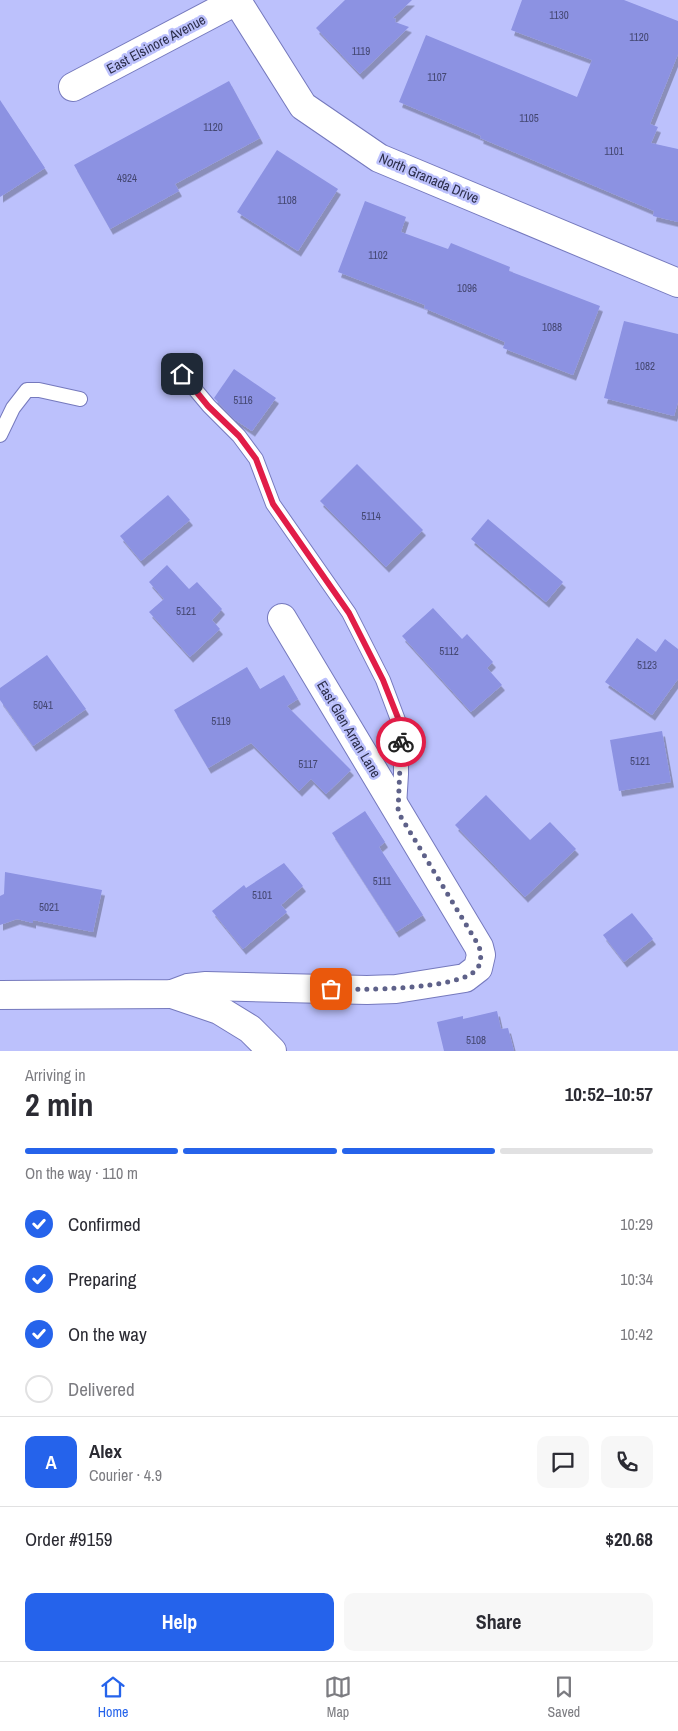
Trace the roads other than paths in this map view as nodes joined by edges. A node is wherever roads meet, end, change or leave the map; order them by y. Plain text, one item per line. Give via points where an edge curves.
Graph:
1 (238, 0) edge
2 (73, 87) dead end
3 (678, 283) edge
4 (182, 374) dead end
5 (80, 399) dead end
6 (0, 435) edge
7 (282, 618) dead end
8 (398, 812) junction
9 (172, 994) junction
10 (0, 996) edge
11 (272, 1051) edge

1 - 2 street, East Elsinore Avenue
1 - 3 street, North Granada Drive via 303,106 379,158
4 - 8 lane via 256,459 273,504 349,613 383,680 402,728
5 - 6 lane via 28,390 13,408
7 - 8 street, East Glen Arran Lane
8 - 9 street, East Glen Arran Lane via 479,946 480,962 472,974 457,980 396,989 206,986
9 - 10 street, East Glen Arran Lane
9 - 11 street via 219,1010 250,1029

